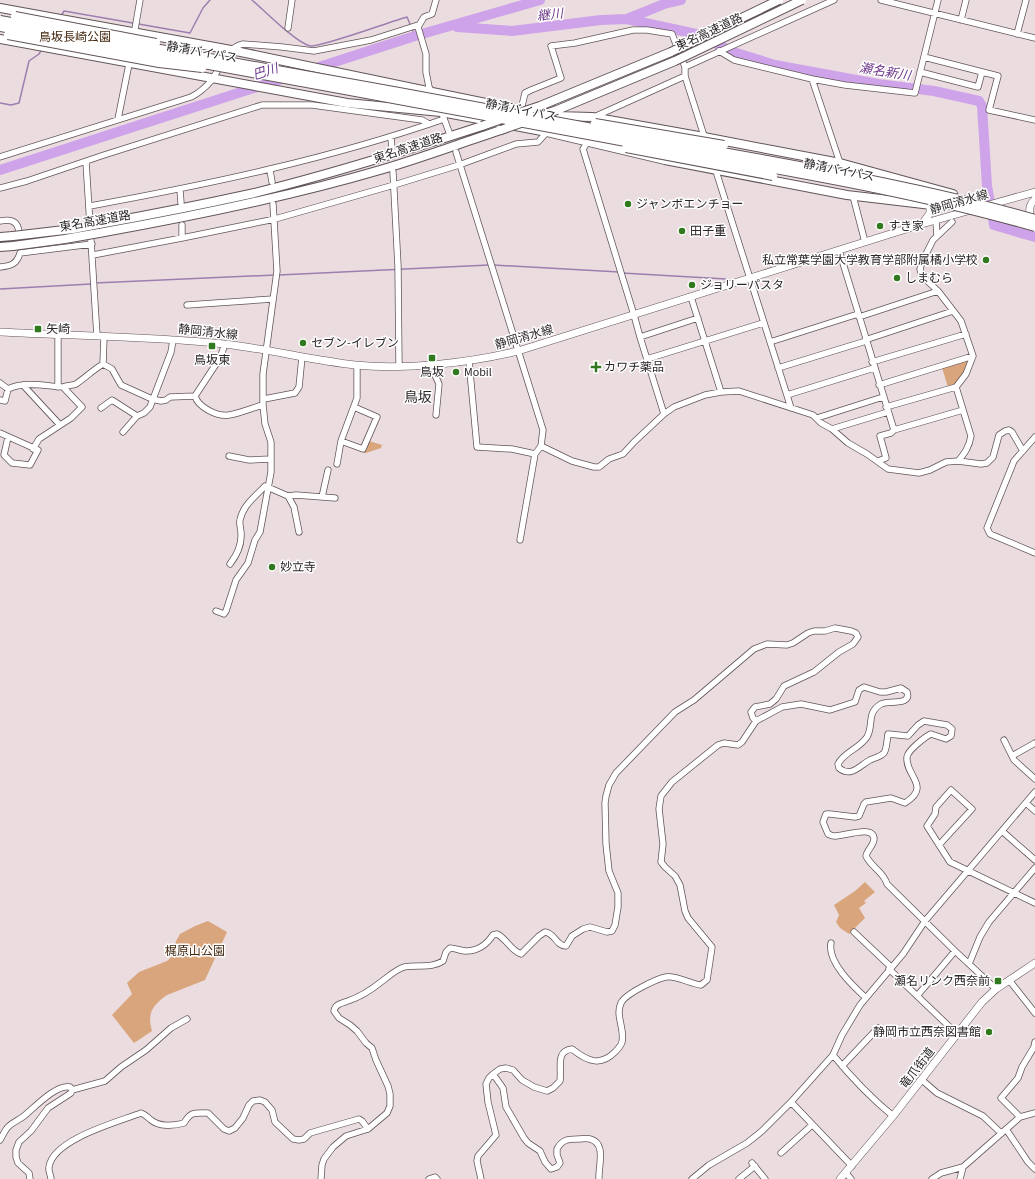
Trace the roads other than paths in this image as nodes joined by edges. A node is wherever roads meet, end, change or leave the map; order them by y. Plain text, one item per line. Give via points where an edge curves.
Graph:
1 (140, 0) edge
2 (292, 0) edge
3 (436, 0) edge
4 (779, 0) edge
5 (802, 0) edge
6 (834, 0) edge
7 (881, 0) edge
8 (938, 0) edge
9 (966, 0) edge
10 (1026, 0) edge
11 (0, 8) edge
12 (0, 13) edge
13 (935, 13) junction
14 (0, 20) edge
15 (961, 20) junction
16 (418, 26) junction
17 (0, 27) edge
18 (288, 28) dead end
19 (134, 32) junction
20 (1017, 34) junction
21 (4, 35) edge
22 (1035, 38) edge
23 (0, 39) edge
24 (231, 50) junction
25 (719, 51) junction
26 (924, 57) junction
27 (129, 62) junction
28 (254, 66) junction
29 (685, 67) junction
30 (246, 72) junction
31 (920, 72) junction
32 (982, 72) junction
33 (685, 76) junction
34 (216, 78) junction
35 (812, 80) junction
36 (432, 92) junction
37 (521, 110) junction
38 (557, 113) junction
39 (442, 115) junction
40 (511, 116) junction
41 (592, 117) junction
42 (118, 119) junction
43 (1035, 120) edge
44 (429, 124) junction
45 (449, 132) dead end
46 (547, 132) junction
47 (391, 137) junction
48 (704, 137) junction
49 (587, 142) junction
50 (392, 150) dead end
51 (456, 152) dead end
52 (0, 157) edge
53 (86, 162) junction
54 (840, 163) junction
55 (459, 165) junction
56 (270, 170) junction
57 (716, 171) junction
58 (393, 172) dead end
59 (880, 174) junction
60 (272, 182) dead end
61 (394, 185) junction
62 (0, 188) edge
63 (180, 190) junction
64 (1035, 192) edge
65 (853, 196) junction
66 (1035, 199) edge
67 (888, 200) junction
68 (181, 204) dead end
69 (274, 204) dead end
70 (930, 204) junction
71 (990, 204) junction
72 (90, 206) junction
73 (969, 211) junction
74 (1033, 217) edge
75 (275, 219) junction
76 (0, 221) edge
77 (936, 221) junction
78 (952, 222) dead end
79 (182, 224) dead end
80 (922, 224) junction
81 (1035, 227) edge
82 (1035, 231) edge
83 (937, 236) junction
84 (0, 237) edge
85 (182, 238) junction
86 (865, 242) junction
87 (92, 244) junction
88 (0, 247) edge
89 (838, 250) junction
90 (20, 253) junction
91 (93, 254) junction
92 (0, 267) edge
93 (749, 279) junction
94 (938, 291) junction
95 (691, 297) junction
96 (273, 299) junction
97 (187, 305) dead end
98 (954, 311) junction
99 (634, 315) junction
100 (858, 316) junction
101 (698, 318) junction
102 (763, 323) junction
103 (0, 332) edge
104 (966, 334) junction
105 (58, 335) junction
106 (101, 336) junction
107 (640, 337) junction
108 (173, 340) junction
109 (705, 340) junction
110 (866, 340) junction
111 (770, 342) junction
112 (225, 344) junction
113 (266, 350) junction
114 (518, 352) junction
115 (973, 356) junction
116 (302, 357) junction
117 (646, 359) junction
118 (469, 361) junction
119 (103, 364) junction
120 (435, 364) junction
121 (357, 365) junction
122 (873, 365) junction
123 (400, 366) junction
124 (778, 368) junction
125 (0, 383) edge
126 (24, 385) junction
127 (879, 385) junction
128 (60, 387) junction
129 (956, 387) junction
130 (8, 389) junction
131 (721, 392) junction
132 (787, 395) junction
133 (195, 396) junction
134 (883, 397) junction
135 (152, 399) junction
136 (0, 400) edge
137 (263, 402) junction
138 (354, 407) junction
139 (101, 408) dead end
140 (791, 408) junction
141 (887, 410) junction
142 (963, 410) junction
143 (664, 414) junction
144 (436, 415) dead end
145 (137, 416) junction
146 (817, 418) junction
147 (60, 425) junction
148 (832, 429) junction
149 (894, 430) junction
150 (123, 432) dead end
151 (0, 433) edge
152 (1035, 436) edge
153 (8, 437) junction
154 (341, 441) junction
155 (541, 446) junction
156 (34, 449) junction
157 (1023, 451) junction
158 (535, 454) junction
159 (229, 456) dead end
160 (271, 459) junction
161 (878, 461) junction
162 (958, 461) junction
163 (337, 464) dead end
164 (328, 470) dead end
165 (269, 487) junction
166 (288, 496) junction
167 (322, 497) junction
168 (335, 498) dead end
169 (299, 532) dead end
170 (520, 540) dead end
171 (1035, 554) edge
172 (230, 564) dead end
173 (216, 611) dead end
174 (756, 721) junction
175 (1004, 740) dead end
176 (1035, 743) edge
177 (1012, 756) junction
178 (1035, 779) edge
179 (1035, 792) edge
180 (1026, 803) junction
181 (1035, 811) edge
182 (1002, 831) junction
183 (939, 845) junction
184 (1035, 860) edge
185 (1035, 868) edge
186 (969, 871) junction
187 (1015, 892) junction
188 (1035, 903) edge
189 (925, 921) junction
190 (854, 932) dead end
191 (831, 943) dead end
192 (954, 951) junction
193 (1035, 963) edge
194 (969, 964) junction
195 (890, 968) junction
196 (1009, 980) junction
197 (996, 989) junction
198 (917, 996) junction
199 (866, 998) junction
200 (1035, 1013) edge
201 (187, 1019) dead end
202 (878, 1028) dead end
203 (957, 1034) junction
204 (1035, 1042) edge
205 (833, 1054) junction
206 (842, 1066) junction
207 (493, 1074) junction
208 (922, 1080) junction
209 (72, 1090) junction
210 (791, 1102) junction
211 (1035, 1113) edge
212 (893, 1116) junction
213 (1020, 1117) junction
214 (812, 1125) junction
215 (368, 1129) junction
216 (1004, 1131) junction
217 (0, 1140) edge
218 (781, 1153) dead end
219 (852, 1166) junction
220 (964, 1167) junction
221 (1035, 1169) edge
222 (846, 1173) junction
223 (30, 1179) edge
224 (51, 1179) edge
225 (321, 1179) edge
226 (428, 1179) edge
227 (437, 1179) edge
228 (481, 1179) edge
229 (599, 1179) edge
230 (692, 1179) edge
231 (739, 1179) edge
232 (765, 1179) edge
233 (840, 1179) edge
234 (851, 1179) edge
235 (932, 1179) edge
236 (960, 1179) edge

1 - 19 street
2 - 18 street
3 - 16 street via 432,14 424,17
4 - 84 highway, 東名高速道路, bridge via 671,52 540,106 377,160 250,194 174,210 73,229
5 - 38 highway, 東名高速道路, bridge via 676,61
6 - 25 street
7 - 13 street
8 - 13 street
9 - 15 street
10 - 20 street
11 - 19 highway
12 - 28 highway, bridge via 207,53
13 - 15 street
13 - 26 street
14 - 28 highway, 静清バイパス, bridge
15 - 20 street
16 - 24 street via 321,51 243,44
16 - 36 street
17 - 30 highway, 静清バイパス, bridge
19 - 24 highway
19 - 27 street
20 - 22 street
21 - 30 highway, bridge via 159,64
23 - 27 highway
24 - 34 street
24 - 36 highway
25 - 29 street
25 - 35 street via 734,60
26 - 31 street
26 - 32 street
27 - 34 highway
27 - 42 street
28 - 40 highway, 静清バイパス, bridge
29 - 33 street
29 - 37 street via 672,34 647,30 633,30 551,46 560,78 525,94
30 - 40 highway, 静清バイパス, bridge
31 - 32 street via 978,87
31 - 35 street via 915,93
32 - 43 street via 998,76 989,110
33 - 41 street
33 - 48 street
34 - 39 highway via 347,103
34 - 42 street via 191,97
35 - 54 street
36 - 37 highway
36 - 39 street
37 - 38 highway
38 - 41 highway
38 - 46 street
38 - 88 highway, 東名高速道路, bridge via 381,170 326,185 176,220 66,239
39 - 44 street
39 - 45 street
39 - 46 highway
40 - 59 highway, bridge via 565,118 636,129 868,174
40 - 67 highway, bridge via 595,141
40 - 74 highway, 静清バイパス, bridge via 905,187
40 - 81 highway, 静清バイパス, bridge via 903,194
41 - 48 highway
42 - 52 street
44 - 47 street
44 - 53 street via 422,120 312,105 262,105
46 - 49 highway
46 - 55 street via 538,142 516,144
47 - 50 street
47 - 56 street
48 - 54 highway
48 - 57 street
49 - 57 highway
49 - 99 street via 584,149
51 - 55 street
53 - 62 street
53 - 72 street
54 - 59 highway
55 - 61 street
55 - 114 street
56 - 60 street
56 - 63 street
57 - 65 highway
57 - 93 street
58 - 61 street
59 - 71 highway
61 - 75 street
61 - 123 street
63 - 68 street
63 - 72 street
64 - 71 main road, 静岡清水線
65 - 67 highway
65 - 86 street
66 - 74 main road via 1029,209
67 - 70 highway
69 - 75 street
70 - 73 highway
70 - 80 main road via 930,213
71 - 73 main road, 静岡清水線
71 - 74 highway
72 - 87 street
73 - 77 main road, 静岡清水線
73 - 82 highway
75 - 85 street
75 - 96 street via 277,271
76 - 90 street via 18,224
77 - 80 main road, 静岡清水線
77 - 83 street
78 - 83 street
79 - 85 street
80 - 86 main road, 静岡清水線
83 - 94 street via 920,269 922,276
85 - 91 street
86 - 89 main road, 静岡清水線
87 - 90 street
87 - 91 street
89 - 93 main road, 静岡清水線
89 - 100 street
90 - 92 street via 15,264
91 - 106 street
93 - 95 main road, 静岡清水線
93 - 102 street
94 - 98 street
94 - 100 street
95 - 99 main road, 静岡清水線
95 - 101 street
96 - 97 street
96 - 113 street
98 - 104 street
98 - 110 street
99 - 107 street
99 - 114 main road, 静岡清水線
100 - 110 street
100 - 111 street
101 - 107 street
101 - 109 street
102 - 109 street
102 - 111 street
103 - 105 main road, 静岡清水線
104 - 115 street
104 - 122 street
105 - 106 main road, 静岡清水線
105 - 128 street
106 - 108 main road, 静岡清水線
106 - 119 street
107 - 117 street
108 - 112 main road, 静岡清水線
108 - 135 street via 171,352
109 - 117 street
109 - 131 street
110 - 122 street
110 - 124 street
111 - 124 street
112 - 113 main road, 静岡清水線
112 - 133 street via 220,358
113 - 116 main road, 静岡清水線
113 - 137 street
114 - 118 main road, 静岡清水線
114 - 155 street via 542,430
115 - 127 street
115 - 129 street via 966,374
116 - 121 main road, 静岡清水線
116 - 137 street via 299,387 295,392
117 - 143 street
118 - 120 main road, 静岡清水線
118 - 158 street via 477,447 512,449
119 - 128 street via 74,385
119 - 135 street via 112,370 121,385
120 - 123 main road, 静岡清水線
120 - 144 street via 435,375 439,384
121 - 123 main road, 静岡清水線
121 - 138 street via 357,398
122 - 127 street
122 - 132 street
124 - 132 street
125 - 130 street
126 - 128 street
126 - 130 street
126 - 147 street
127 - 134 street
128 - 147 street via 82,407
129 - 141 street
129 - 142 street
130 - 136 street via 5,401
131 - 140 street via 740,392
131 - 143 street via 688,401
132 - 140 street
133 - 135 street via 170,397 161,401
133 - 137 street via 201,407 227,416
134 - 141 street
134 - 146 street
135 - 145 street via 150,407
137 - 160 street via 265,424 271,442
138 - 154 street
138 - 154 street via 376,417 363,449
139 - 145 street via 112,400
140 - 146 street
141 - 148 street
141 - 149 street
142 - 149 street
142 - 162 street via 971,436 967,450
143 - 155 street via 623,454 609,459 600,467 572,461
145 - 150 street
146 - 148 street
147 - 156 street via 39,440
148 - 161 street via 848,443
149 - 161 street via 880,436 886,458
151 - 153 street
152 - 157 street
153 - 156 street
153 - 156 street via 4,455 12,463 30,465 38,450
154 - 163 street
155 - 158 street
157 - 162 street via 1009,430 1001,433 995,453 987,463
157 - 171 street via 1014,461 987,528 990,534
158 - 170 street
159 - 160 street via 249,460
160 - 165 street
161 - 162 street via 888,469 919,473 946,462
164 - 167 street
165 - 166 street
165 - 172 street via 265,486 246,506 240,521 240,545
165 - 173 street via 260,532 248,563 236,580 226,611 224,614
166 - 167 street
166 - 169 street via 294,507
167 - 168 street
174 - 189 street via 788,705 811,705 830,710 855,702 859,690 864,687 880,692 905,689 908,695 904,701 887,702 872,713 866,738 842,757 838,764 839,768 847,772 852,772 881,755 885,751 888,734 908,736 924,721 947,725 952,729 951,736 946,739 931,734 908,753 909,766 917,783 916,793 910,800 905,803 891,798 866,802 858,816 826,814 822,822 828,834 834,836 871,833 874,841 866,853 867,858 886,878 887,884
174 - 207 street via 742,742 718,745 672,782 661,796 661,862 680,885 688,918 712,947 707,980 701,986 666,977 627,996 621,1003 618,1015 622,1032 620,1047 607,1059 599,1061 584,1058 572,1049 567,1049 561,1057 560,1081 554,1088 547,1091 534,1087 522,1080 513,1070 506,1068
174 - 215 street via 751,712 755,707 770,704 784,686 820,668 853,644 858,637 856,633 835,628 814,631 793,643 767,644 754,649 694,700 675,712 616,773 605,803 609,871 618,893 618,907 612,931 590,927 583,929 572,936 566,946 545,932 521,954 511,948 502,936 494,935 479,948 466,951 450,948 444,961 438,964 403,967 354,999 337,1005 334,1011 339,1018 357,1031 372,1048 388,1086 390,1106 387,1113
175 - 177 street
176 - 177 street
177 - 178 street
179 - 180 street
180 - 181 street
180 - 182 street
182 - 184 street
182 - 186 street
183 - 183 street via 927,826 936,808 951,790 972,808
183 - 186 street via 950,862
185 - 187 street
186 - 187 street
186 - 189 street
187 - 188 street
187 - 194 street via 988,922
189 - 192 street
189 - 195 street via 903,954
190 - 195 street
191 - 199 street via 831,954 842,975
192 - 194 street
192 - 198 street
193 - 196 main road, 竜爪街道
194 - 197 street
195 - 198 street
195 - 199 street
196 - 197 main road, 竜爪街道
196 - 200 street
197 - 203 main road, 竜爪街道 via 982,1002
198 - 203 street
199 - 205 street
201 - 209 street via 171,1028 105,1081
202 - 206 street
203 - 208 main road, 竜爪街道
204 - 213 street via 1018,1078 1001,1098
205 - 206 street
205 - 210 street
206 - 212 street
207 - 228 street via 486,1084 496,1135 478,1156
207 - 229 street via 503,1088 506,1107 524,1138 540,1150 551,1169 560,1163 557,1149 564,1140 590,1139 599,1146
208 - 212 main road, 竜爪街道
208 - 216 street via 937,1093 982,1116
209 - 217 street via 65,1087 39,1102 9,1126
209 - 223 street via 69,1096 48,1108 19,1142 16,1157 29,1173
210 - 214 street
210 - 230 street via 747,1143 709,1164
211 - 213 street
212 - 219 main road, 竜爪街道
213 - 216 street
214 - 218 street
214 - 219 street
215 - 224 street via 359,1120 310,1134 304,1139 293,1139 275,1122 272,1110 260,1100 253,1101 243,1118 229,1131 208,1113 188,1115 184,1123 178,1125 152,1122 140,1113 92,1130 62,1148 54,1156 49,1168
215 - 225 street via 346,1136 333,1147 324,1159
216 - 220 street
216 - 221 street
219 - 222 main road, 竜爪街道
220 - 235 street via 941,1172
220 - 236 street
222 - 233 main road, 竜爪街道
222 - 234 street
226 - 227 street
231 - 232 street via 754,1164

